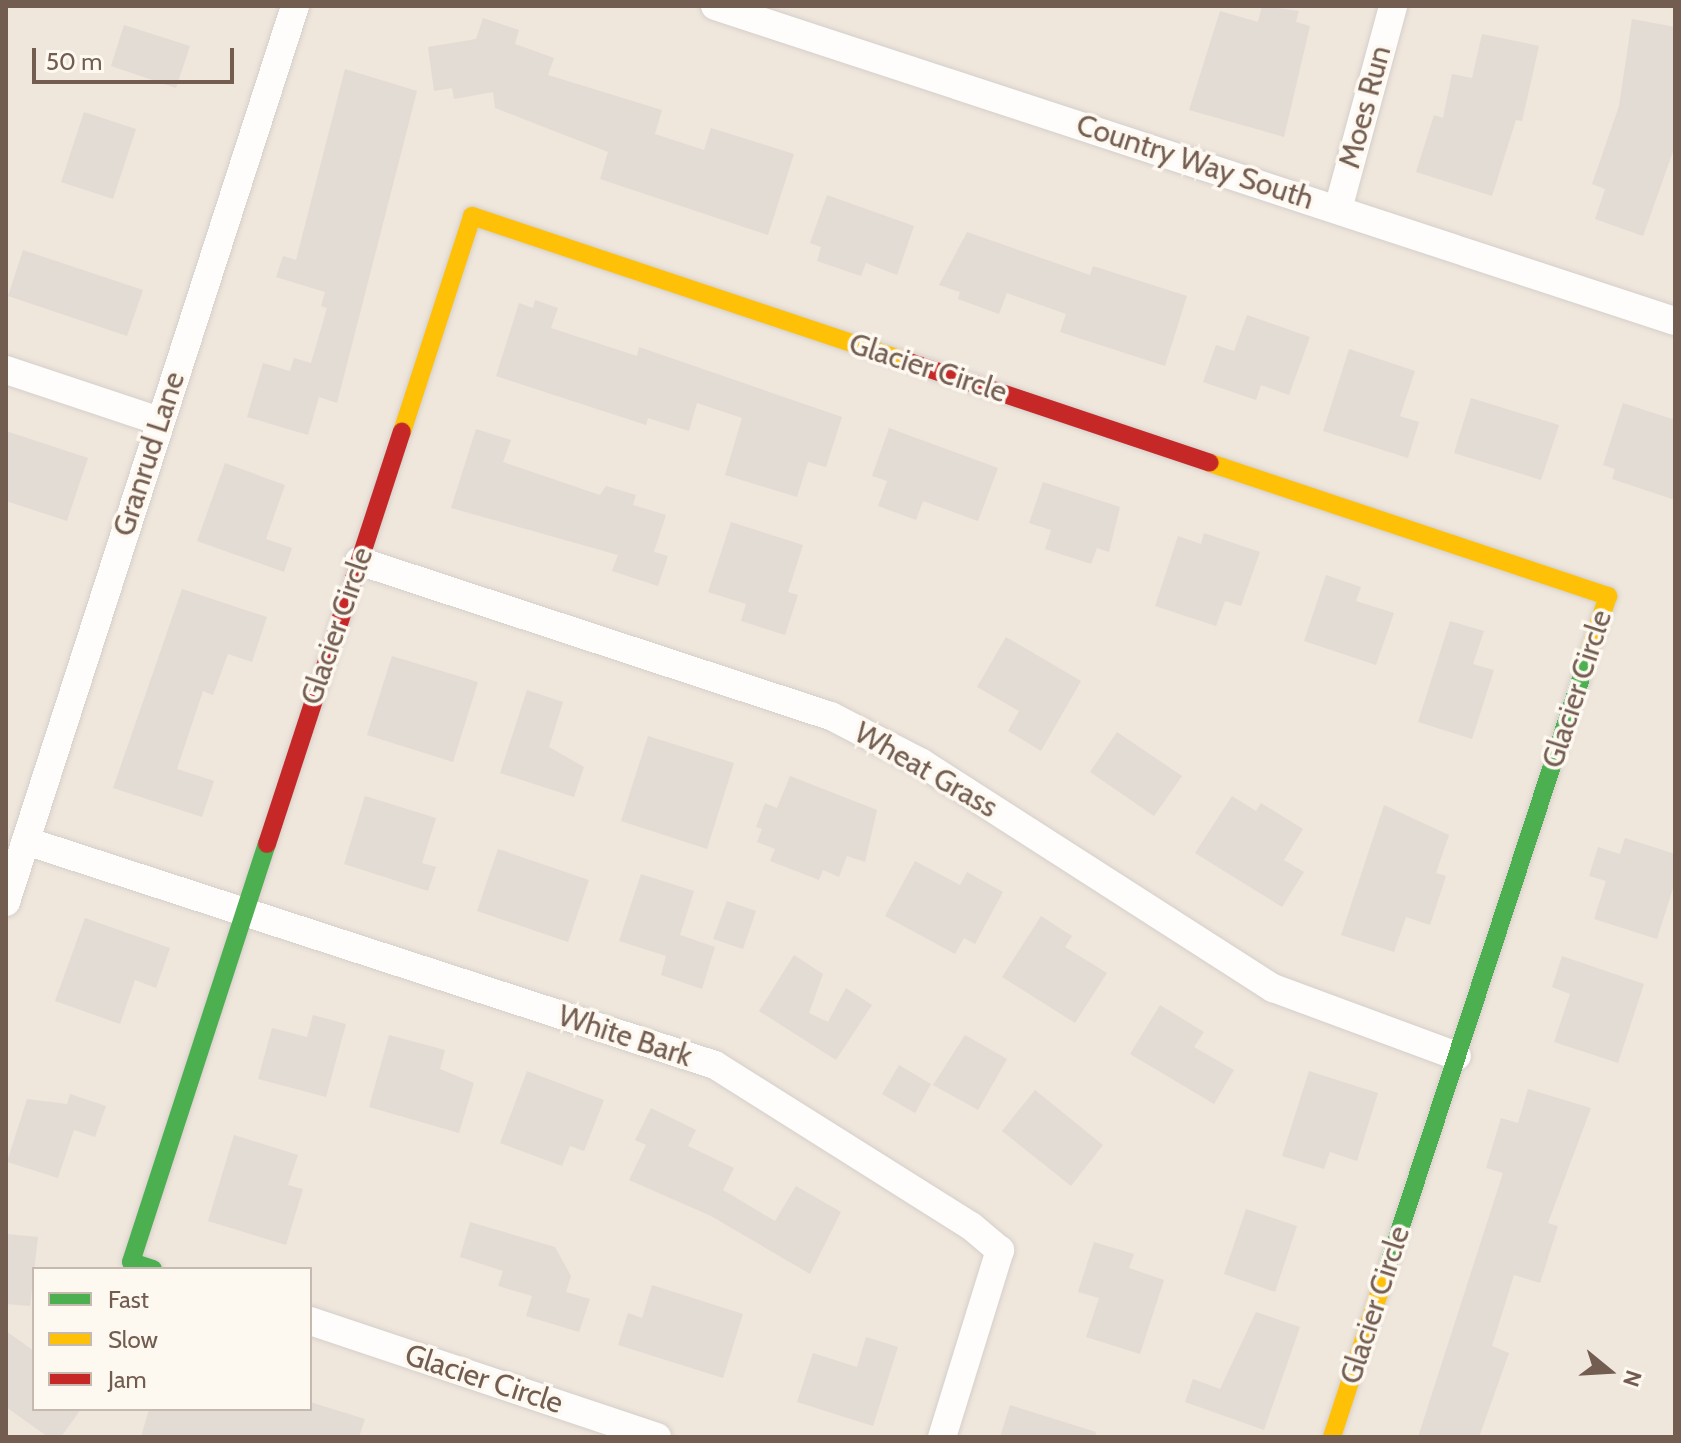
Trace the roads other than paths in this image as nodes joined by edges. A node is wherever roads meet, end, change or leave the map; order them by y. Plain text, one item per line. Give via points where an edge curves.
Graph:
1 (295, 6) edge
2 (715, 6) edge
3 (1393, 6) edge
4 (1338, 209) junction
5 (1675, 321) edge
6 (6, 370) edge
7 (159, 421) junction
8 (359, 561) junction
9 (26, 841) junction
10 (6, 902) edge
11 (241, 911) junction
12 (1457, 1056) junction
13 (147, 1267) edge
14 (312, 1322) edge
15 (657, 1437) edge
16 (942, 1437) edge
17 (1332, 1437) edge

1 - 7 street, Granrud Lane
2 - 4 street, Country Way South
3 - 4 street, Moes Run
4 - 5 street, Country Way South
6 - 7 street
7 - 9 street, Granrud Lane
8 - 11 street, Glacier Circle
8 - 12 street, Wheat Grass via 831,716 922,763 1273,988
8 - 12 street, Glacier Circle via 472,216 1608,596
9 - 10 street, Granrud Lane
9 - 11 street, White Bark
11 - 13 street, Glacier Circle via 131,1262
11 - 16 street, White Bark via 715,1065 971,1226 1000,1250
12 - 17 street, Glacier Circle
14 - 15 street, Glacier Circle

